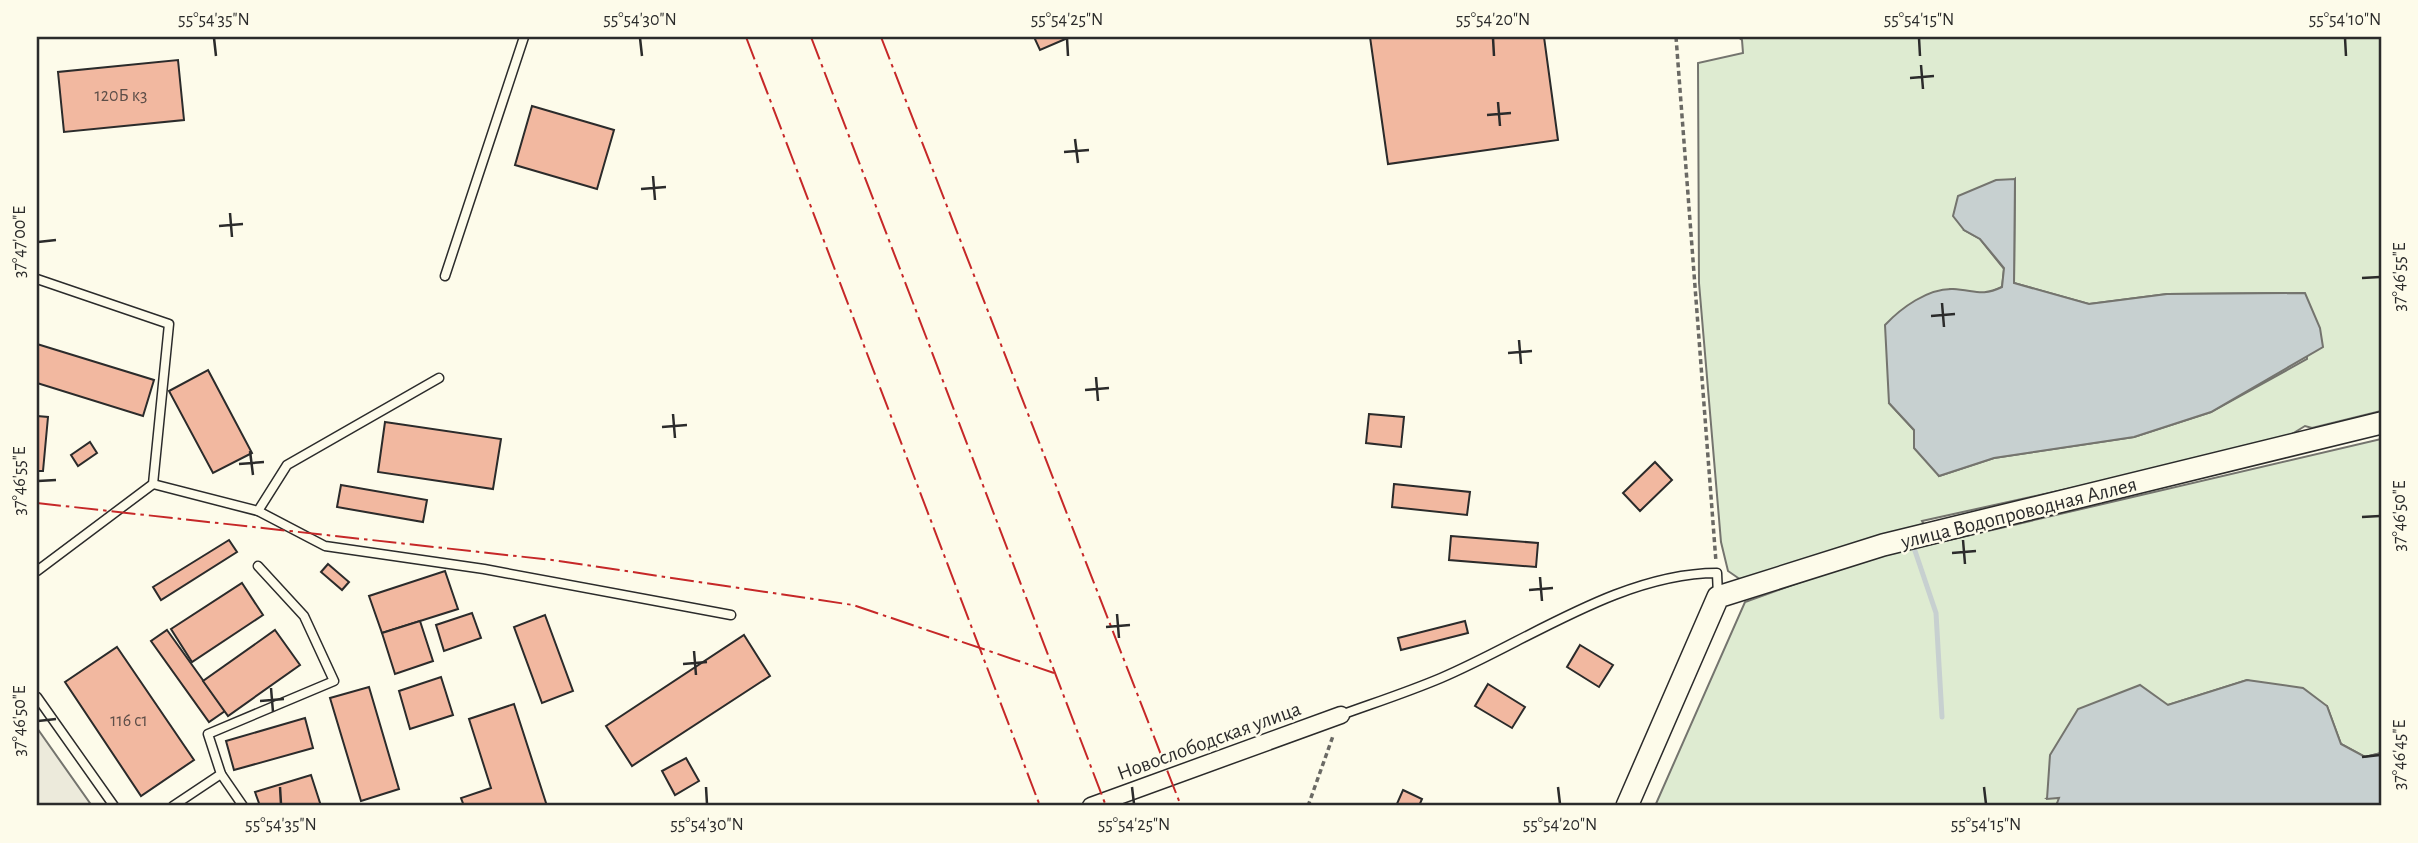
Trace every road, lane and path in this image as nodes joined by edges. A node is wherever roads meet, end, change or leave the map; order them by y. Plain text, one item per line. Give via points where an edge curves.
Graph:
1 (524, 37) edge
2 (1676, 37) edge
3 (445, 276) dead end
4 (37, 279) edge
5 (439, 378) dead end
6 (2381, 424) edge
7 (153, 484) junction
8 (258, 512) junction
9 (258, 566) dead end
10 (37, 571) edge
11 (1717, 573) junction
12 (1718, 597) junction
13 (731, 615) dead end
14 (37, 697) edge
15 (1341, 715) junction
16 (221, 774) junction
17 (114, 806) edge
18 (173, 806) edge
19 (243, 806) edge
20 (1091, 806) edge
21 (1308, 806) edge
22 (1627, 806) edge

1 - 3 lane
2 - 11 path
4 - 7 lane via 169,324
5 - 8 lane via 287,465
6 - 12 street, улица Водопроводная Аллея via 1883,545
7 - 8 lane
7 - 10 lane
8 - 13 lane via 325,546 484,569
9 - 16 lane via 304,616 334,681 208,734
11 - 12 lane
11 - 15 lane via 1673,576 1572,612 1441,678
12 - 22 street
14 - 17 lane
15 - 20 street, Новослободская улица
15 - 21 path
16 - 18 lane
16 - 19 lane

